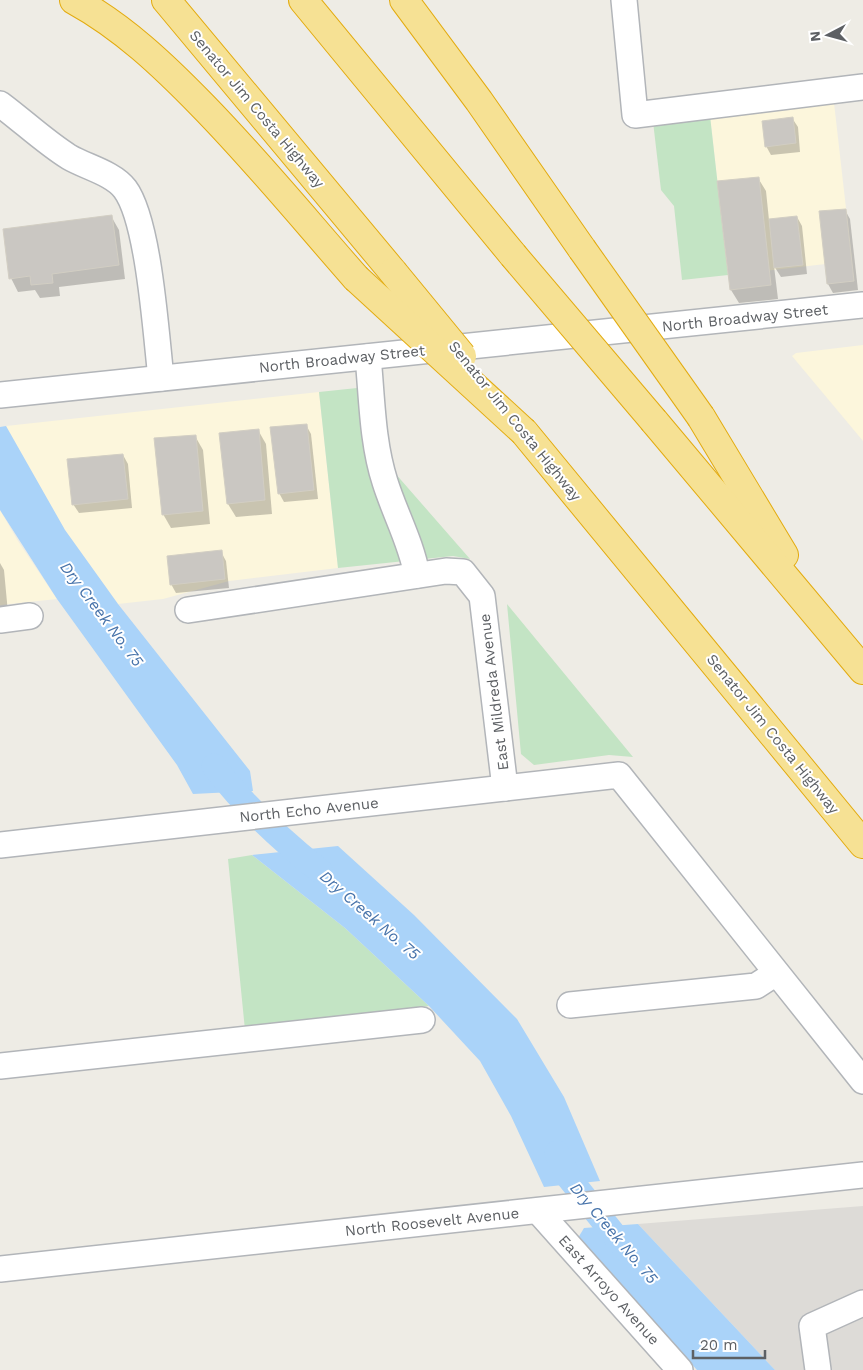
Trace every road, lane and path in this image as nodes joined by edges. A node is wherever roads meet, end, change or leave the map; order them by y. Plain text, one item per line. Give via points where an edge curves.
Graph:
1 (74, 0) edge
2 (166, 0) edge
3 (303, 0) edge
4 (404, 0) edge
5 (624, 0) edge
6 (863, 87) edge
7 (0, 104) edge
8 (863, 306) edge
9 (368, 356) junction
10 (161, 378) junction
11 (0, 395) edge
12 (524, 432) junction
13 (417, 575) junction
14 (188, 610) dead end
15 (30, 616) dead end
16 (0, 620) edge
17 (827, 627) junction
18 (863, 670) edge
19 (505, 788) junction
20 (863, 844) edge
21 (0, 845) edge
22 (776, 973) junction
23 (570, 1005) dead end
24 (422, 1020) dead end
25 (0, 1066) edge
26 (863, 1081) edge
27 (863, 1175) edge
28 (538, 1211) junction
29 (0, 1269) edge
30 (863, 1303) edge
31 (680, 1370) edge
32 (818, 1370) edge

1 - 12 highway, bridge via 103,16 183,86 356,278
2 - 12 highway, Senator Jim Costa Highway, bridge
3 - 17 highway, bridge
4 - 17 highway, bridge via 701,417
5 - 6 street via 635,115
7 - 10 street via 69,157 124,188 142,233
8 - 9 street, North Broadway Street
9 - 10 street, North Broadway Street
9 - 13 street via 378,454 384,481 413,551
10 - 11 street, North Broadway Street
12 - 20 highway, Senator Jim Costa Highway
13 - 14 street
13 - 19 street, East Mildreda Avenue via 463,572 482,596
15 - 16 street
17 - 18 highway
19 - 21 street, North Echo Avenue
19 - 22 street, North Echo Avenue via 618,775
22 - 23 street via 756,986
22 - 26 street
24 - 25 street
27 - 28 street, North Roosevelt Avenue
28 - 29 street, North Roosevelt Avenue
28 - 31 street, East Arroyo Avenue
30 - 32 street via 812,1326

